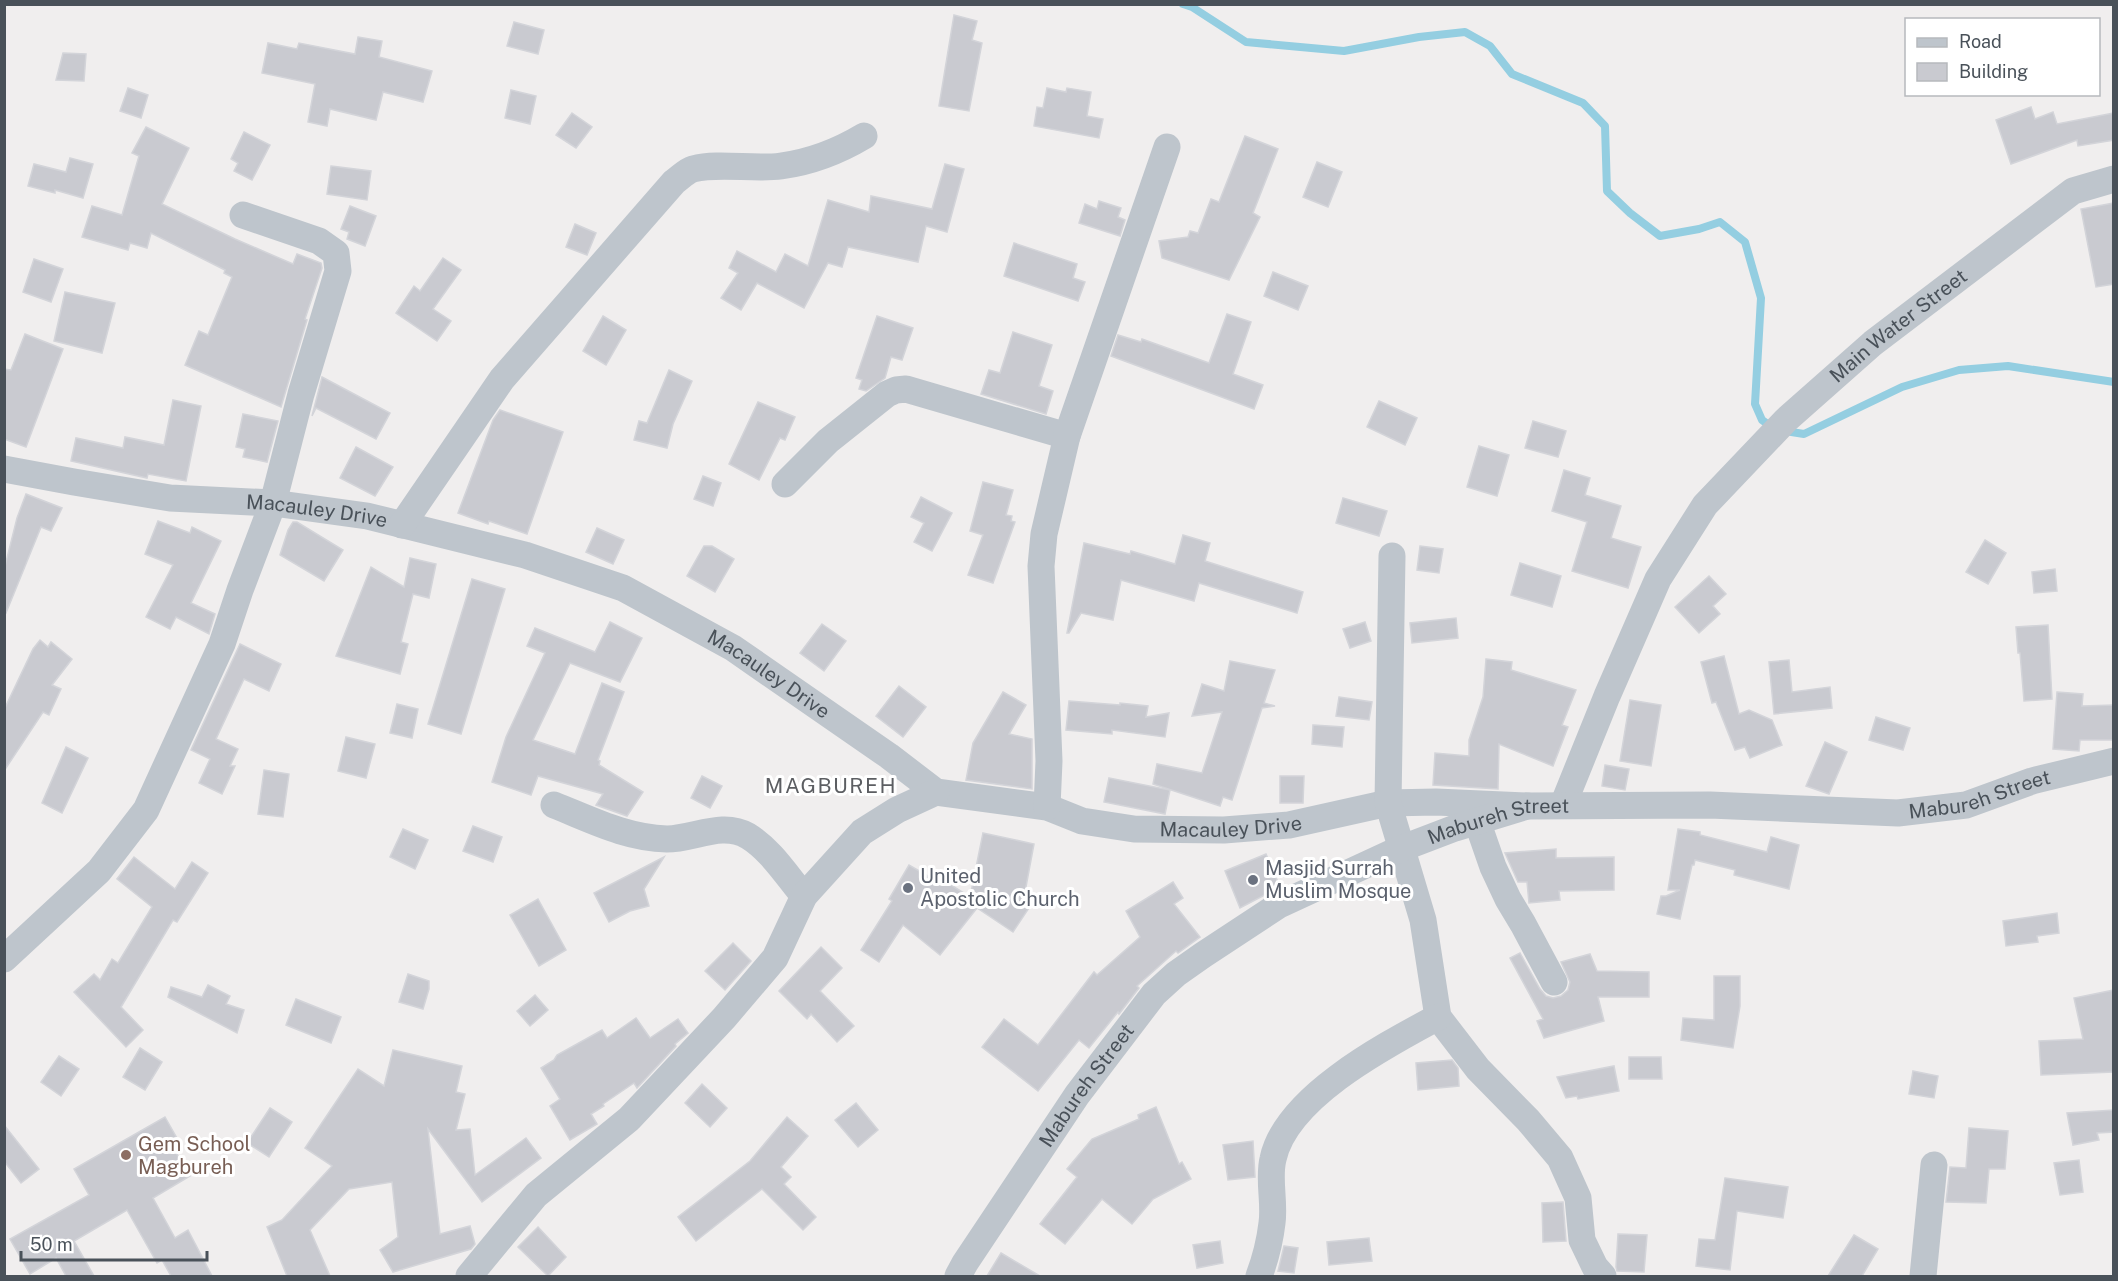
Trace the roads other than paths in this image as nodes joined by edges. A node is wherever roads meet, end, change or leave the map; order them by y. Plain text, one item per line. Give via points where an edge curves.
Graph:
1 (864, 136) dead end
2 (1167, 147) dead end
3 (2114, 179) edge
4 (243, 215) dead end
5 (1067, 436) junction
6 (4, 469) edge
7 (785, 484) dead end
8 (273, 503) junction
9 (402, 525) junction
10 (1392, 556) dead end
11 (2114, 761) edge
12 (936, 792) junction
13 (1388, 803) junction
14 (554, 805) dead end
15 (1563, 805) junction
16 (1527, 806) junction
17 (1047, 807) junction
18 (1477, 821) junction
19 (1400, 849) junction
20 (804, 896) junction
21 (4, 958) edge
22 (1554, 982) dead end
23 (1438, 1017) junction
24 (1934, 1165) dead end
25 (469, 1276) edge
26 (958, 1276) edge
27 (1259, 1276) edge
28 (1603, 1276) edge
29 (1923, 1276) edge

1 - 9 street via 841,150 803,161 756,168 690,169 674,182 502,379
2 - 5 street
3 - 15 street, Main Water Street via 2073,191 1873,343 1786,420 1705,505 1658,579
4 - 8 street via 319,241 336,254 338,271
5 - 7 street via 906,389 896,390 828,441
5 - 17 street via 1044,534 1041,566 1049,761
6 - 8 street, Macauley Drive via 170,498
8 - 9 street, Macauley Drive
8 - 21 street via 222,644 146,810 99,871
9 - 12 street, Macauley Drive via 525,555 623,588 733,648
10 - 13 street
11 - 15 street, Mabureh Street via 2032,781 1966,805 1898,813 1710,805
12 - 17 street, Macauley Drive
12 - 20 street via 862,832
13 - 16 street, Macauley Drive
13 - 17 street, Macauley Drive via 1289,825 1224,830 1134,829 1082,820
13 - 19 street
14 - 20 street via 619,832 669,839 729,830 747,836 769,854
15 - 16 street, Mabureh Street
16 - 18 street, Mabureh Street
18 - 19 street, Mabureh Street
18 - 22 street via 1508,899
19 - 23 street via 1423,920
19 - 26 street, Mabureh Street via 1279,905 1176,974 1154,994 1070,1104
20 - 25 street via 775,958 724,1018 629,1119 536,1195
23 - 27 street via 1379,1049 1330,1083 1287,1125 1272,1159 1272,1223
23 - 28 street via 1478,1069 1560,1158 1578,1198 1582,1240
24 - 29 street

